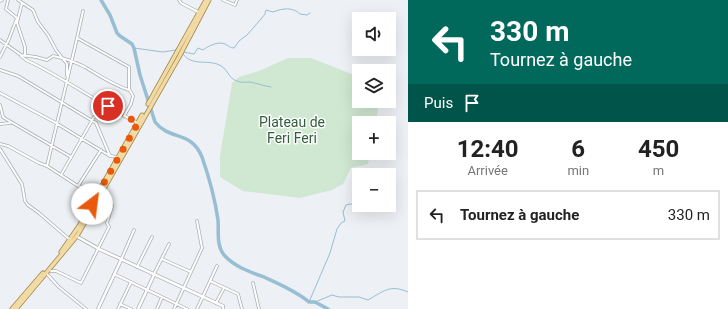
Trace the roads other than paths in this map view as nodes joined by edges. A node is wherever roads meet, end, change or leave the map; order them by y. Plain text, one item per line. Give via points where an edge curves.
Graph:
1 (8, 0) edge
2 (18, 0) edge
3 (179, 0) edge
4 (206, 0) edge
5 (209, 0) edge
6 (223, 0) edge
7 (236, 0) edge
8 (22, 3) junction
9 (83, 11) dead end
10 (201, 13) junction
11 (77, 38) junction
12 (0, 40) edge
13 (5, 45) junction
14 (21, 55) junction
15 (25, 56) junction
16 (0, 57) edge
17 (64, 58) junction
18 (72, 62) junction
19 (0, 70) edge
20 (67, 82) junction
21 (130, 90) junction
22 (0, 93) edge
23 (62, 102) junction
24 (102, 103) junction
25 (0, 105) edge
26 (148, 108) junction
27 (124, 116) junction
28 (92, 120) junction
29 (11, 123) junction
30 (56, 123) junction
31 (138, 123) junction
32 (0, 124) edge
33 (82, 139) junction
34 (0, 144) edge
35 (51, 146) junction
36 (0, 149) edge
37 (101, 150) junction
38 (110, 156) junction
39 (71, 157) junction
40 (119, 158) junction
41 (46, 166) junction
42 (61, 175) junction
43 (78, 186) junction
44 (100, 194) junction
45 (112, 206) dead end
46 (197, 221) dead end
47 (134, 230) dead end
48 (75, 235) junction
49 (152, 237) dead end
50 (70, 240) junction
51 (169, 244) dead end
52 (99, 249) junction
53 (162, 259) junction
54 (121, 260) junction
55 (217, 266) dead end
56 (138, 267) junction
57 (50, 270) junction
58 (191, 272) junction
59 (46, 273) junction
60 (114, 274) junction
61 (154, 275) junction
62 (50, 277) junction
63 (210, 281) junction
64 (131, 282) junction
65 (253, 283) dead end
66 (183, 288) junction
67 (224, 288) junction
68 (147, 290) junction
69 (162, 297) junction
70 (202, 297) junction
71 (216, 303) junction
72 (120, 304) junction
73 (176, 304) junction
74 (12, 309) edge
75 (16, 309) edge
76 (86, 309) edge
77 (98, 309) edge
78 (118, 309) edge
79 (131, 309) edge
80 (138, 309) edge
81 (156, 309) edge
82 (174, 309) edge
83 (187, 309) edge
84 (196, 309) edge
85 (223, 309) edge
86 (242, 309) edge
87 (259, 309) edge

1 - 13 street via 6,10 17,18
2 - 8 street
3 - 10 street
4 - 10 main road
5 - 10 main road
6 - 7 street via 235,5
8 - 15 street via 17,23 25,47
8 - 17 street via 33,10 56,50
9 - 11 street
10 - 26 main road
11 - 18 street
11 - 21 street via 129,67
12 - 13 street
13 - 14 street
13 - 16 street
14 - 15 street
14 - 20 street
15 - 17 street via 47,60 53,56
17 - 18 street
17 - 20 street via 67,64
18 - 20 street
18 - 21 street
19 - 23 street via 18,76
20 - 23 street
20 - 24 street
21 - 27 street via 133,96
22 - 30 street
23 - 28 street
23 - 30 street
24 - 27 street
24 - 28 street
25 - 29 street via 3,117
26 - 31 main road
26 - 40 main road
27 - 31 street
28 - 33 street
28 - 38 street via 96,123
29 - 32 street
29 - 35 street
30 - 33 street
30 - 35 street
31 - 40 main road
33 - 37 street
33 - 39 street
34 - 41 street
35 - 39 street
35 - 41 street
36 - 50 street via 22,184 28,205
37 - 38 street
37 - 43 street
38 - 40 street
39 - 42 street
40 - 44 main road
41 - 42 street
42 - 43 street
43 - 44 street
44 - 48 main road
45 - 52 street via 107,223 109,227
46 - 58 street via 202,248
47 - 54 street
48 - 50 main road
48 - 52 street
48 - 57 main road
49 - 56 street
50 - 74 main road
51 - 53 street
52 - 54 street
52 - 57 street via 81,283
53 - 58 street
53 - 61 street
54 - 56 street
54 - 60 street
55 - 63 street
56 - 61 street
57 - 59 main road
57 - 62 street
58 - 66 street
59 - 62 street
59 - 75 main road
60 - 64 street
60 - 77 street
61 - 66 street
61 - 68 street
62 - 76 street
63 - 67 street
63 - 70 street
64 - 68 street
64 - 72 street
65 - 87 street
66 - 70 street
66 - 73 street
67 - 71 street
67 - 86 street via 238,294
68 - 69 street
68 - 80 street
69 - 73 street
69 - 81 street
70 - 71 street
70 - 84 street
71 - 85 street via 223,306
72 - 78 street
72 - 79 street
73 - 82 street
73 - 83 street

